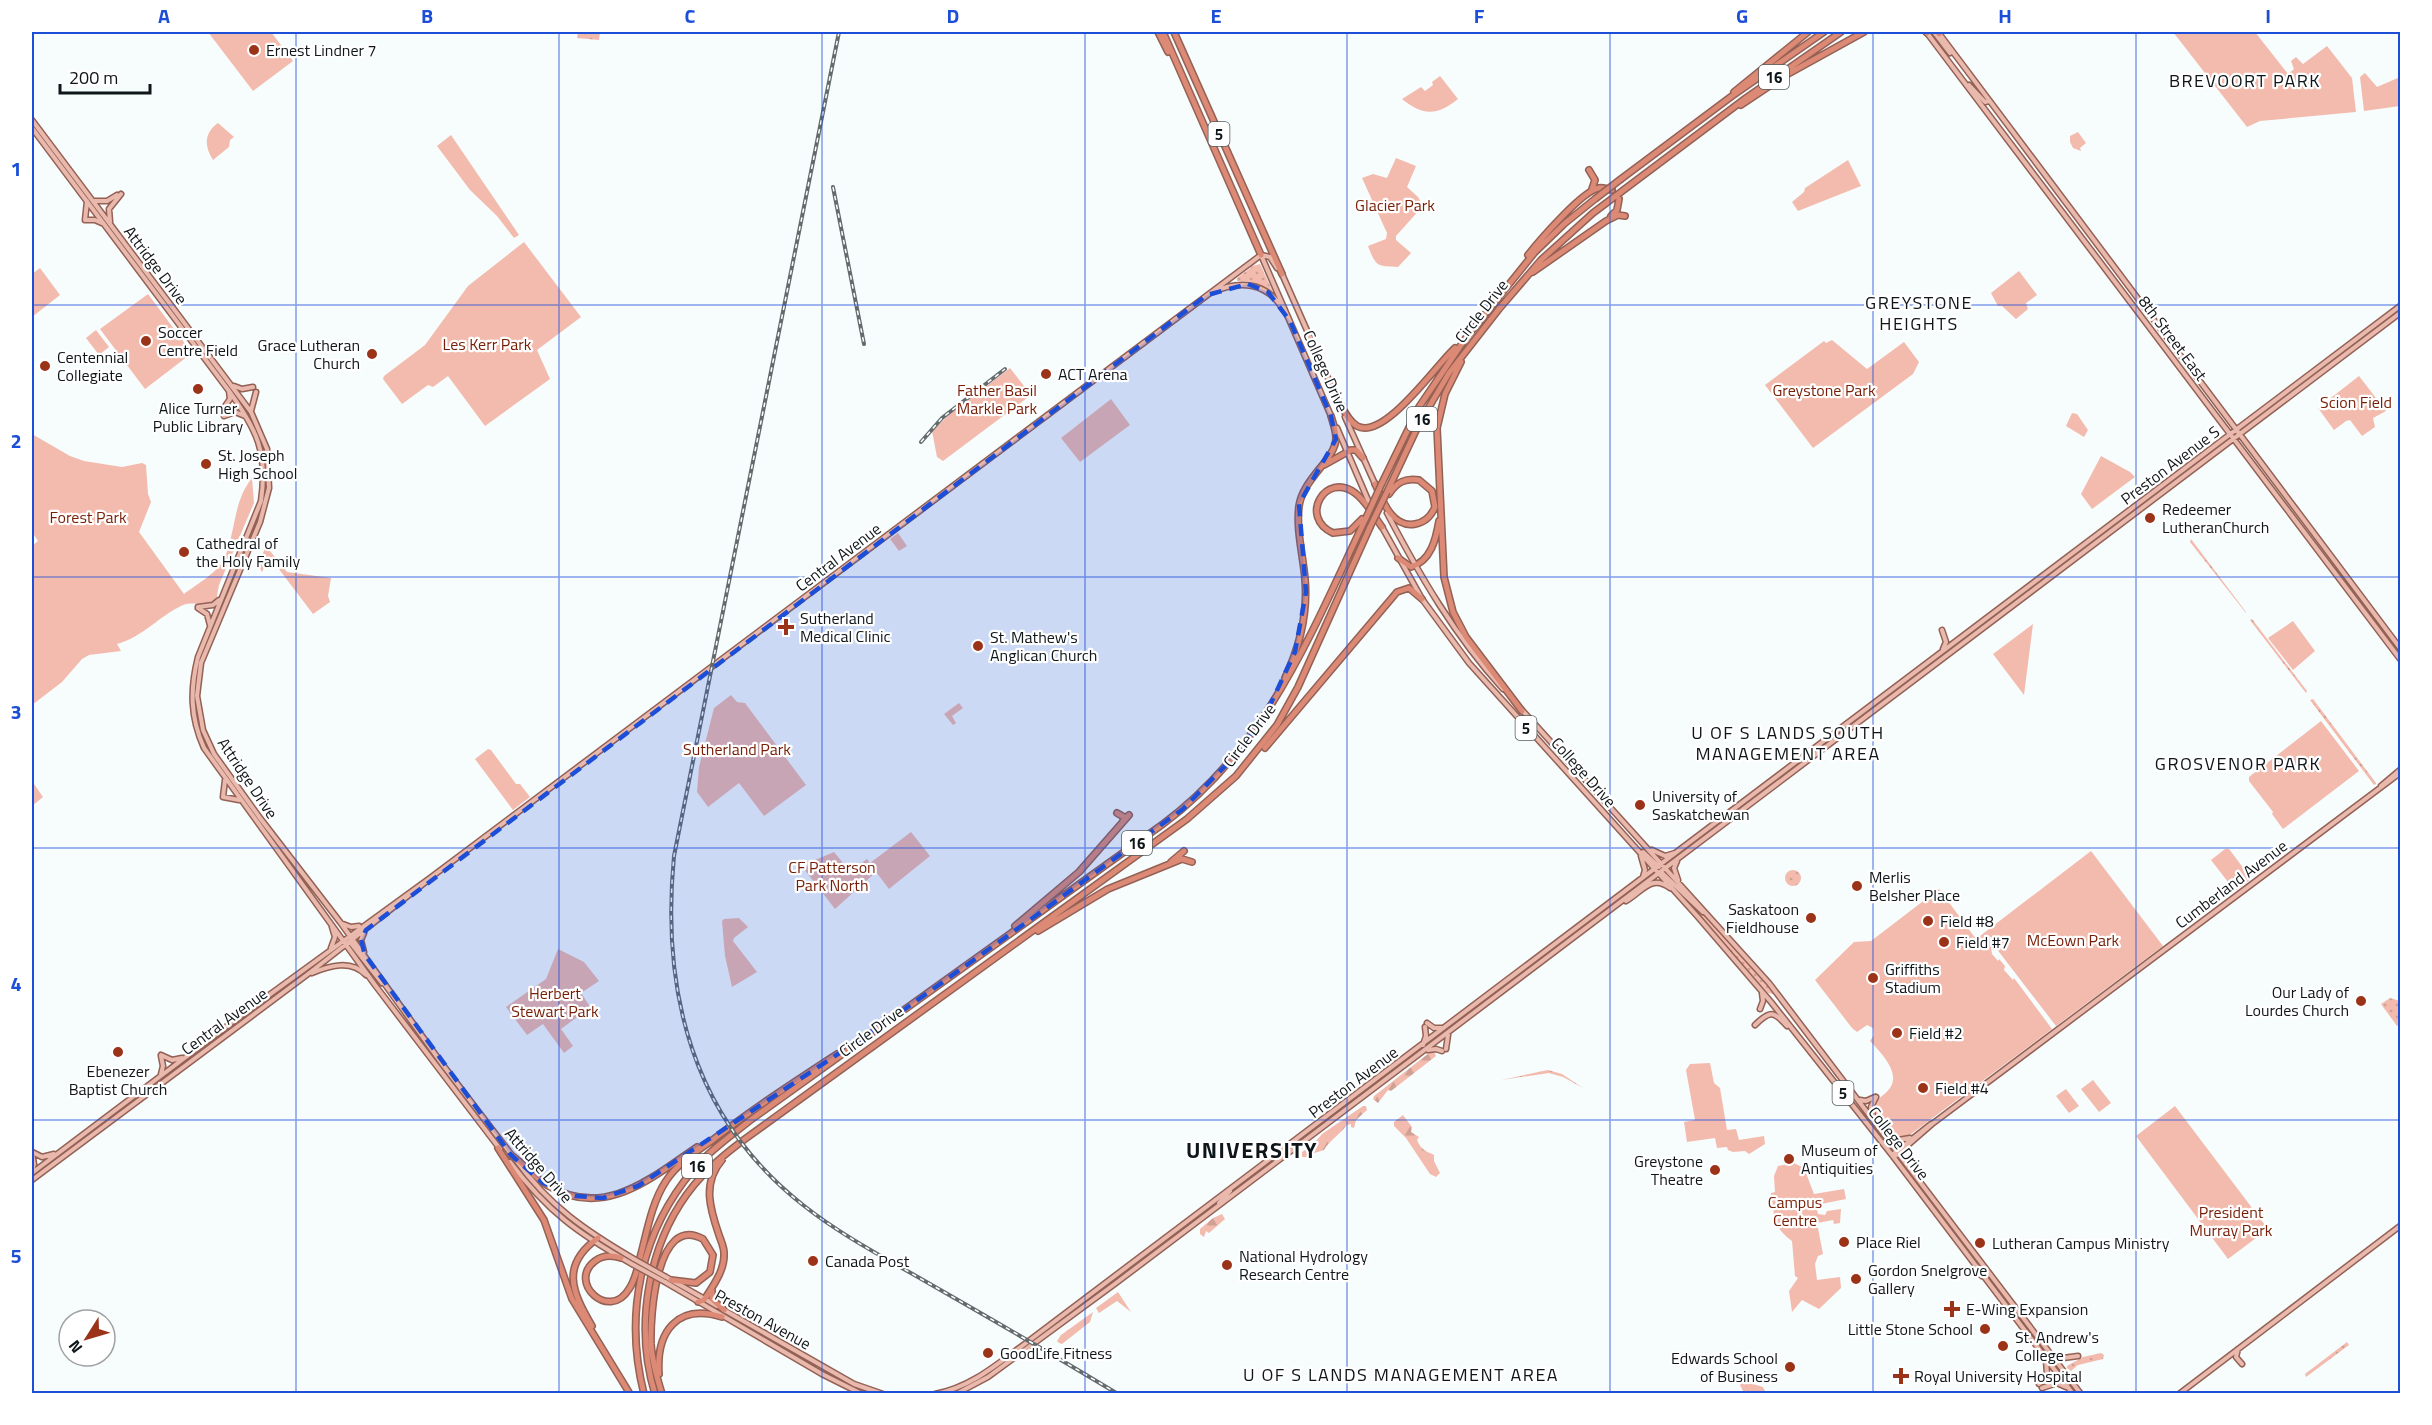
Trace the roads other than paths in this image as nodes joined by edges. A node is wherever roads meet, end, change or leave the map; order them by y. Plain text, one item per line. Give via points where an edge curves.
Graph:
1 (1158, 32) edge
2 (1163, 32) edge
3 (1175, 32) edge
4 (1808, 32) edge
5 (1824, 32) edge
6 (1841, 32) edge
7 (1864, 32) edge
8 (1932, 32) edge
9 (1962, 78) junction
10 (1183, 79) junction
11 (1732, 96) junction
12 (1989, 101) junction
13 (32, 120) edge
14 (1709, 125) junction
15 (32, 128) edge
16 (1589, 170) dead end
17 (1612, 190) dead end
18 (1591, 191) junction
19 (87, 200) junction
20 (1619, 200) dead end
21 (93, 201) junction
22 (1625, 216) dead end
23 (1256, 217) junction
24 (1606, 221) junction
25 (108, 224) junction
26 (1261, 255) junction
27 (1518, 272) junction
28 (1282, 274) junction
29 (1526, 276) junction
30 (1207, 295) junction
31 (2400, 306) edge
32 (2400, 313) edge
33 (1290, 321) junction
34 (1465, 339) junction
35 (1466, 352) junction
36 (231, 384) junction
37 (253, 387) dead end
38 (229, 391) junction
39 (256, 392) dead end
40 (1336, 396) junction
41 (251, 412) junction
42 (1331, 416) junction
43 (249, 418) junction
44 (2238, 433) junction
45 (2233, 436) junction
46 (1347, 452) junction
47 (1363, 458) junction
48 (1316, 472) junction
49 (1375, 484) junction
50 (1388, 494) junction
51 (1441, 499) junction
52 (1365, 517) junction
53 (1382, 527) junction
54 (2314, 544) junction
55 (1398, 558) junction
56 (2333, 558) junction
57 (1415, 566) junction
58 (222, 598) junction
59 (1422, 599) junction
60 (210, 625) junction
61 (1942, 630) dead end
62 (1955, 646) junction
63 (2400, 648) edge
64 (2400, 659) edge
65 (1929, 662) junction
66 (1522, 711) junction
67 (1257, 729) junction
68 (2400, 772) edge
69 (1236, 776) junction
70 (224, 777) junction
71 (241, 800) junction
72 (1117, 813) dead end
73 (1129, 815) dead end
74 (1123, 821) junction
75 (1621, 832) junction
76 (1646, 845) junction
77 (1638, 850) junction
78 (1184, 851) dead end
79 (1679, 852) junction
80 (1679, 858) junction
81 (1192, 862) dead end
82 (1165, 867) junction
83 (1660, 869) junction
84 (430, 878) junction
85 (1641, 880) junction
86 (1680, 884) junction
87 (1676, 892) junction
88 (1610, 911) junction
89 (329, 920) junction
90 (340, 922) junction
91 (363, 925) junction
92 (366, 930) junction
93 (350, 935) junction
94 (1002, 939) junction
95 (343, 940) junction
96 (350, 942) junction
97 (329, 951) junction
98 (1743, 952) junction
99 (1001, 954) junction
100 (365, 955) junction
101 (308, 974) junction
102 (375, 985) junction
103 (386, 987) junction
104 (1761, 990) junction
105 (1760, 1009) dead end
106 (891, 1019) junction
107 (1755, 1025) dead end
108 (1446, 1027) junction
109 (1450, 1032) junction
110 (1795, 1032) junction
111 (1422, 1045) junction
112 (1424, 1051) junction
113 (186, 1057) junction
114 (160, 1076) junction
115 (1857, 1099) junction
116 (1873, 1120) junction
117 (736, 1121) junction
118 (1932, 1124) junction
119 (1886, 1136) junction
120 (1914, 1136) junction
121 (736, 1146) junction
122 (498, 1148) junction
123 (1898, 1151) junction
124 (32, 1153) edge
125 (58, 1153) junction
126 (512, 1155) junction
127 (1893, 1156) junction
128 (32, 1172) edge
129 (1244, 1178) junction
130 (32, 1180) edge
131 (1916, 1187) junction
132 (1935, 1201) junction
133 (1219, 1204) junction
134 (2400, 1226) edge
135 (598, 1238) junction
136 (592, 1242) junction
137 (621, 1258) junction
138 (634, 1259) joint
139 (632, 1264) joint
140 (1952, 1273) dead end
141 (667, 1280) junction
142 (1990, 1284) junction
143 (712, 1288) junction
144 (701, 1301) junction
145 (724, 1310) junction
146 (722, 1317) junction
147 (2238, 1348) junction
148 (2043, 1353) junction
149 (2078, 1356) dead end
150 (2056, 1359) junction
151 (2242, 1364) dead end
152 (623, 1383) junction
153 (2073, 1393) edge
154 (630, 1394) edge
155 (644, 1394) edge
156 (655, 1394) edge
157 (662, 1394) edge
158 (862, 1394) edge
159 (883, 1394) edge
160 (935, 1394) edge
161 (956, 1394) edge
162 (2081, 1394) edge
163 (2178, 1394) edge

1 - 10 highway
2 - 10 highway, College Drive / 5
3 - 23 highway, College Drive / 5
4 - 11 highway
5 - 11 highway, Circle Drive / 16
6 - 14 highway, Circle Drive / 16
7 - 14 highway via 1796,69
8 - 9 main road, 8th Street East
8 - 12 main road, 8th Street East
9 - 12 main road via 1985,102
9 - 45 main road, 8th Street East
10 - 26 highway, College Drive / 5
11 - 27 highway, Circle Drive / 16, bridge via 1595,199
12 - 44 main road, 8th Street East
13 - 21 main road, Attridge Drive
14 - 29 highway, Circle Drive / 16 via 1600,208
15 - 19 main road, Attridge Drive
16 - 18 highway via 1595,182
17 - 18 highway via 1602,187
18 - 27 highway via 1542,239
19 - 25 main road, Attridge Drive
19 - 25 main road via 85,220
20 - 24 highway via 1617,211
21 - 25 main road, Attridge Drive
21 - 25 main road via 107,201 121,194 109,209
22 - 24 highway
23 - 26 highway via 1265,245
23 - 28 highway, College Drive / 5
24 - 29 highway
25 - 36 main road, Attridge Drive
25 - 38 main road, Attridge Drive
26 - 28 main road via 1270,257
26 - 30 main road, Central Avenue
26 - 33 main road, College Drive / 5
27 - 34 highway, Circle Drive / 16
28 - 40 main road, College Drive / 5
29 - 35 highway, Circle Drive / 16
30 - 33 main road via 1229,285 1248,284 1268,292
30 - 84 main road, Central Avenue
31 - 44 main road, Preston Avenue S
32 - 44 main road, Preston Avenue S
33 - 42 main road, College Drive / 5
34 - 40 highway via 1391,417 1377,426 1364,428 1355,424
34 - 52 highway, Circle Drive / 16, bridge via 1419,407
35 - 50 highway, Circle Drive / 16 via 1425,413
35 - 51 highway via 1448,386 1438,418 1436,448
36 - 37 main road via 242,389
36 - 41 main road, Attridge Drive
38 - 43 main road, Attridge Drive
38 - 43 main road via 230,399 222,414 239,412
39 - 41 main road
40 - 47 main road, College Drive / 5
41 - 90 main road, Attridge Drive via 267,449 269,488 260,522 201,663 198,711 214,754
42 - 46 main road, College Drive / 5
42 - 48 highway via 1335,447
43 - 58 main road, Attridge Drive via 262,455 262,489 257,515
44 - 45 main road, Preston Avenue S
44 - 56 main road, 8th Street East
45 - 54 main road, 8th Street East
45 - 62 main road, Preston Avenue S
46 - 47 highway via 1356,450
46 - 48 highway
46 - 53 main road, College Drive / 5
47 - 49 main road, College Drive / 5
48 - 67 highway via 1305,487 1299,510 1306,592 1299,640 1281,686
49 - 50 highway via 1391,514 1406,524 1417,525 1426,520 1434,507 1432,491 1419,480 1403,480
49 - 57 main road, College Drive / 5
50 - 69 highway, Circle Drive / 16, bridge via 1298,687 1271,734
51 - 57 highway via 1435,541
51 - 66 highway via 1443,568 1453,612 1472,645
52 - 53 highway via 1353,529 1338,534 1328,531 1320,522 1317,507 1324,493 1344,488 1360,497
52 - 67 highway, Circle Drive / 16 via 1293,669
53 - 55 main road, College Drive / 5
54 - 56 main road
54 - 64 main road, 8th Street East
55 - 57 highway
55 - 59 main road, College Drive / 5
56 - 63 main road, 8th Street East
57 - 66 main road, College Drive / 5 via 1455,630
58 - 60 main road, Attridge Drive
58 - 60 main road via 213,605 198,607 207,614
59 - 69 highway via 1406,588 1395,594 1274,738
59 - 75 main road, College Drive / 5 via 1484,682
60 - 70 main road, Attridge Drive via 192,678 192,710 204,748
61 - 65 main road via 1946,644
62 - 65 main road
62 - 80 main road
65 - 79 main road
66 - 76 main road, College Drive / 5
67 - 94 highway, Circle Drive / 16 via 1184,809
68 - 118 main road, Cumberland Avenue
69 - 99 highway, Circle Drive / 16 via 1188,819
70 - 71 main road, Attridge Drive
70 - 71 main road via 223,797
71 - 89 main road, Attridge Drive
72 - 74 highway via 1124,817
73 - 74 highway
74 - 94 highway via 1079,872
75 - 77 main road, College Drive / 5
75 - 83 main road
76 - 79 main road via 1661,855
76 - 83 main road, College Drive / 5
77 - 83 main road, College Drive / 5
77 - 85 main road via 1645,870
78 - 82 highway
79 - 83 main road
80 - 83 main road
80 - 86 main road via 1674,868
81 - 82 highway via 1182,859
82 - 99 highway via 1108,889
83 - 85 main road, Preston Avenue
83 - 86 main road, College Drive / 5
83 - 87 main road, College Drive / 5
83 - 88 main road, Preston Avenue
83 - 98 main road
84 - 91 main road, Central Avenue
84 - 92 main road, Central Avenue
85 - 108 main road, Preston Avenue
86 - 98 main road, College Drive / 5
87 - 88 main road via 1654,882
87 - 104 main road, College Drive / 5
88 - 109 main road, Preston Avenue
89 - 95 main road, Attridge Drive
89 - 97 main road via 335,937
90 - 91 main road via 351,927
90 - 93 main road, Attridge Drive
91 - 93 main road, Central Avenue
92 - 96 main road, Central Avenue
92 - 100 main road via 361,940
93 - 95 main road, Central Avenue
93 - 96 main road, Attridge Drive
94 - 106 highway, Circle Drive / 16
95 - 96 main road, Attridge Drive
95 - 97 main road, Central Avenue
96 - 100 main road, Attridge Drive
96 - 101 main road, Central Avenue
96 - 102 main road, Attridge Drive
96 - 103 main road
97 - 113 main road, Central Avenue
98 - 115 main road, College Drive / 5
99 - 121 highway, Circle Drive / 16
100 - 103 main road, Attridge Drive
101 - 102 main road via 351,965
101 - 130 main road, Central Avenue
102 - 122 main road, Attridge Drive
103 - 126 main road, Attridge Drive
104 - 105 main road
104 - 110 main road, College Drive / 5
106 - 117 highway
106 - 155 highway, Circle Drive / 16 via 725,1140 692,1171 675,1194 653,1236 638,1291 635,1346
107 - 110 main road via 1766,1015 1775,1015
108 - 111 main road, Preston Avenue
108 - 111 main road via 1426,1025
109 - 112 main road, Preston Avenue
109 - 112 main road via 1444,1050
110 - 127 main road, College Drive / 5
111 - 129 main road, Preston Avenue
112 - 133 main road, Preston Avenue
113 - 114 main road, Central Avenue
113 - 114 main road via 173,1060 161,1055
114 - 125 main road, Central Avenue
115 - 116 main road, College Drive / 5
115 - 116 main road via 1876,1097 1871,1107
116 - 119 main road, College Drive / 5
117 - 126 highway via 643,1183 603,1198 564,1194 543,1183
117 - 137 highway via 667,1179 656,1202 630,1288 618,1299 602,1300 588,1288 587,1272 601,1258
118 - 120 main road
118 - 123 main road
119 - 120 main road via 1898,1140
119 - 123 main road, College Drive / 5
120 - 123 main road
121 - 143 highway via 717,1166 709,1190 709,1203 724,1251 723,1266
121 - 156 highway, Circle Drive / 16 via 710,1167 688,1193 657,1255 645,1326
122 - 136 main road, Attridge Drive via 544,1204
122 - 152 highway via 544,1220 572,1299
123 - 127 main road
123 - 132 main road, College Drive / 5
124 - 125 main road via 42,1157
124 - 128 main road
125 - 128 main road, Central Avenue
126 - 135 main road, Attridge Drive via 547,1197
127 - 131 main road, College Drive / 5
129 - 133 main road
129 - 160 main road, Preston Avenue via 985,1373
131 - 132 main road
131 - 142 main road, College Drive / 5
132 - 150 main road, College Drive / 5
133 - 161 main road, Preston Avenue via 988,1377
134 - 147 main road
135 - 136 highway
135 - 138 main road, Attridge Drive
136 - 137 main road, Attridge Drive
136 - 152 highway via 574,1267 573,1287
137 - 139 main road, Attridge Drive
138 - 141 main road, Preston Avenue, bridge
139 - 141 main road, Preston Avenue, bridge
140 - 142 main road via 1973,1270
141 - 144 main road, Preston Avenue
141 - 157 highway via 696,1283 710,1272 713,1255 703,1239 689,1235 677,1239 667,1250 660,1271 651,1344
142 - 148 main road, College Drive / 5
143 - 144 highway
143 - 145 highway via 712,1299
144 - 145 main road, Preston Avenue
144 - 146 main road, Preston Avenue
145 - 159 main road, Preston Avenue via 854,1384
146 - 157 highway via 693,1313 668,1329 660,1355
146 - 158 main road, Preston Avenue
147 - 151 main road via 2236,1357
147 - 163 main road
148 - 153 main road, College Drive / 5
148 - 153 main road via 2048,1371 2040,1386 2058,1383
149 - 150 main road
150 - 162 main road, College Drive / 5
152 - 154 highway

